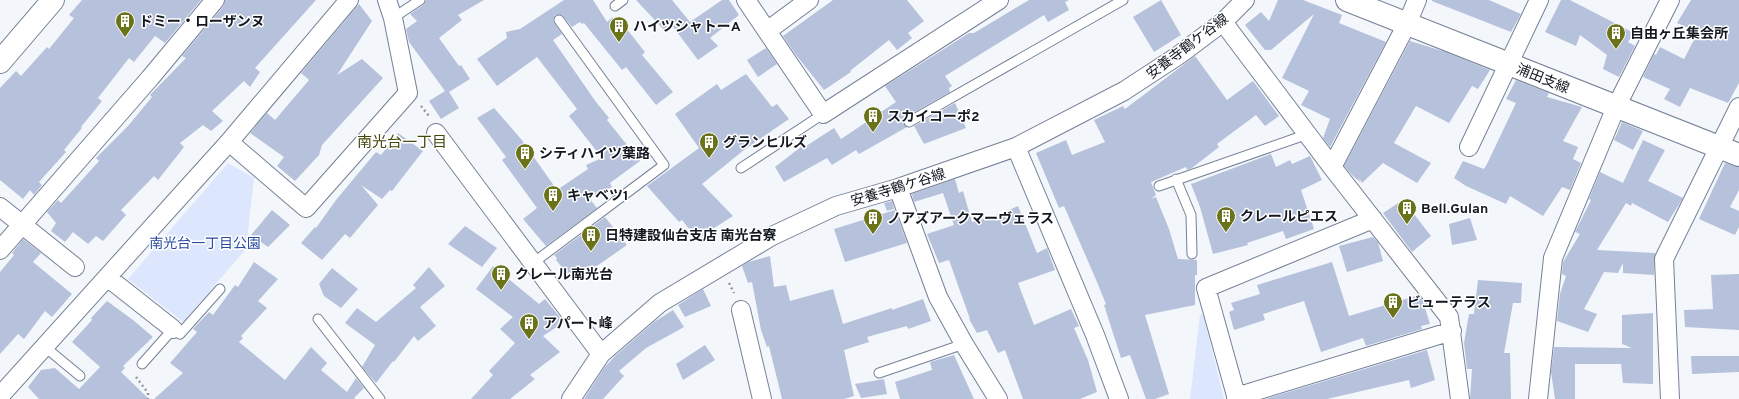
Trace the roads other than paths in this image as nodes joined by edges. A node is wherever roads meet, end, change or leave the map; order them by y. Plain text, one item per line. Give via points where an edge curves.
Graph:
1 (215, 0) edge
2 (349, 0) edge
3 (388, 0) edge
4 (420, 0) edge
5 (623, 0) edge
6 (746, 0) edge
7 (809, 0) edge
8 (999, 0) edge
9 (1123, 0) edge
10 (1245, 0) edge
11 (1347, 0) edge
12 (1417, 0) edge
13 (1539, 0) edge
14 (1670, 0) edge
15 (47, 3) edge
16 (615, 6) dead end
17 (393, 18) junction
18 (559, 20) dead end
19 (1224, 22) junction
20 (1407, 24) junction
21 (767, 31) junction
22 (0, 62) edge
23 (1508, 64) junction
24 (1739, 107) edge
25 (1616, 108) junction
26 (823, 114) junction
27 (909, 122) dead end
28 (436, 133) road end
29 (1308, 134) junction
30 (229, 142) junction
31 (1016, 147) junction
32 (1469, 147) dead end
33 (1718, 148) junction
34 (1739, 155) edge
35 (1332, 167) junction
36 (741, 168) dead end
37 (1176, 180) junction
38 (1159, 186) dead end
39 (898, 188) junction
40 (0, 207) edge
41 (1373, 219) junction
42 (22, 225) junction
43 (0, 250) edge
44 (1192, 254) dead end
45 (533, 263) junction
46 (75, 267) dead end
47 (107, 277) junction
48 (220, 289) dead end
49 (741, 310) road end
50 (318, 319) dead end
51 (172, 329) junction
52 (1452, 331) junction
53 (964, 344) junction
54 (45, 347) junction
55 (601, 354) junction
56 (142, 364) road end
57 (880, 373) dead end
58 (80, 376) dead end
59 (0, 396) edge
60 (1236, 398) edge
61 (380, 399) edge
62 (571, 399) edge
63 (762, 399) edge
64 (998, 399) edge
65 (1119, 399) edge
66 (1460, 399) edge
67 (1538, 399) edge
68 (1670, 399) edge

1 - 42 street
2 - 30 street
3 - 17 street
4 - 17 lane
5 - 16 lane
6 - 21 street
7 - 21 street
8 - 26 street
9 - 27 lane
10 - 19 street, 安養寺鶴ケ谷線
11 - 20 street, 浦田支線
12 - 20 street
13 - 23 street
14 - 25 street
15 - 22 street
17 - 30 street via 408,93 306,208
18 - 45 lane via 664,165
19 - 29 street
19 - 31 street, 安養寺鶴ケ谷線 via 1124,91
20 - 23 street, 浦田支線
20 - 35 street
21 - 26 street
23 - 25 street, 浦田支線
23 - 32 street
24 - 33 street
25 - 33 street, 浦田支線
25 - 67 street via 1553,258
26 - 36 lane
28 - 45 street
29 - 35 street
29 - 37 lane
30 - 47 street
31 - 39 street, 安養寺鶴ケ谷線
31 - 65 street
33 - 34 street, 浦田支線
33 - 68 street via 1664,259
35 - 41 street
37 - 38 lane
37 - 44 lane via 1191,216
39 - 53 street via 938,297
39 - 55 street, 安養寺鶴ケ谷線 via 836,206 772,236 660,303
40 - 42 street
41 - 52 street via 1449,317
41 - 60 street via 1206,288
42 - 43 street
42 - 46 street
45 - 55 street
47 - 51 street
47 - 54 street
48 - 51 lane via 180,334
49 - 63 street
50 - 61 lane
51 - 56 lane
52 - 60 street
52 - 66 street
53 - 57 lane
53 - 64 street
54 - 58 lane
54 - 59 street
55 - 62 street, 安養寺鶴ケ谷線

